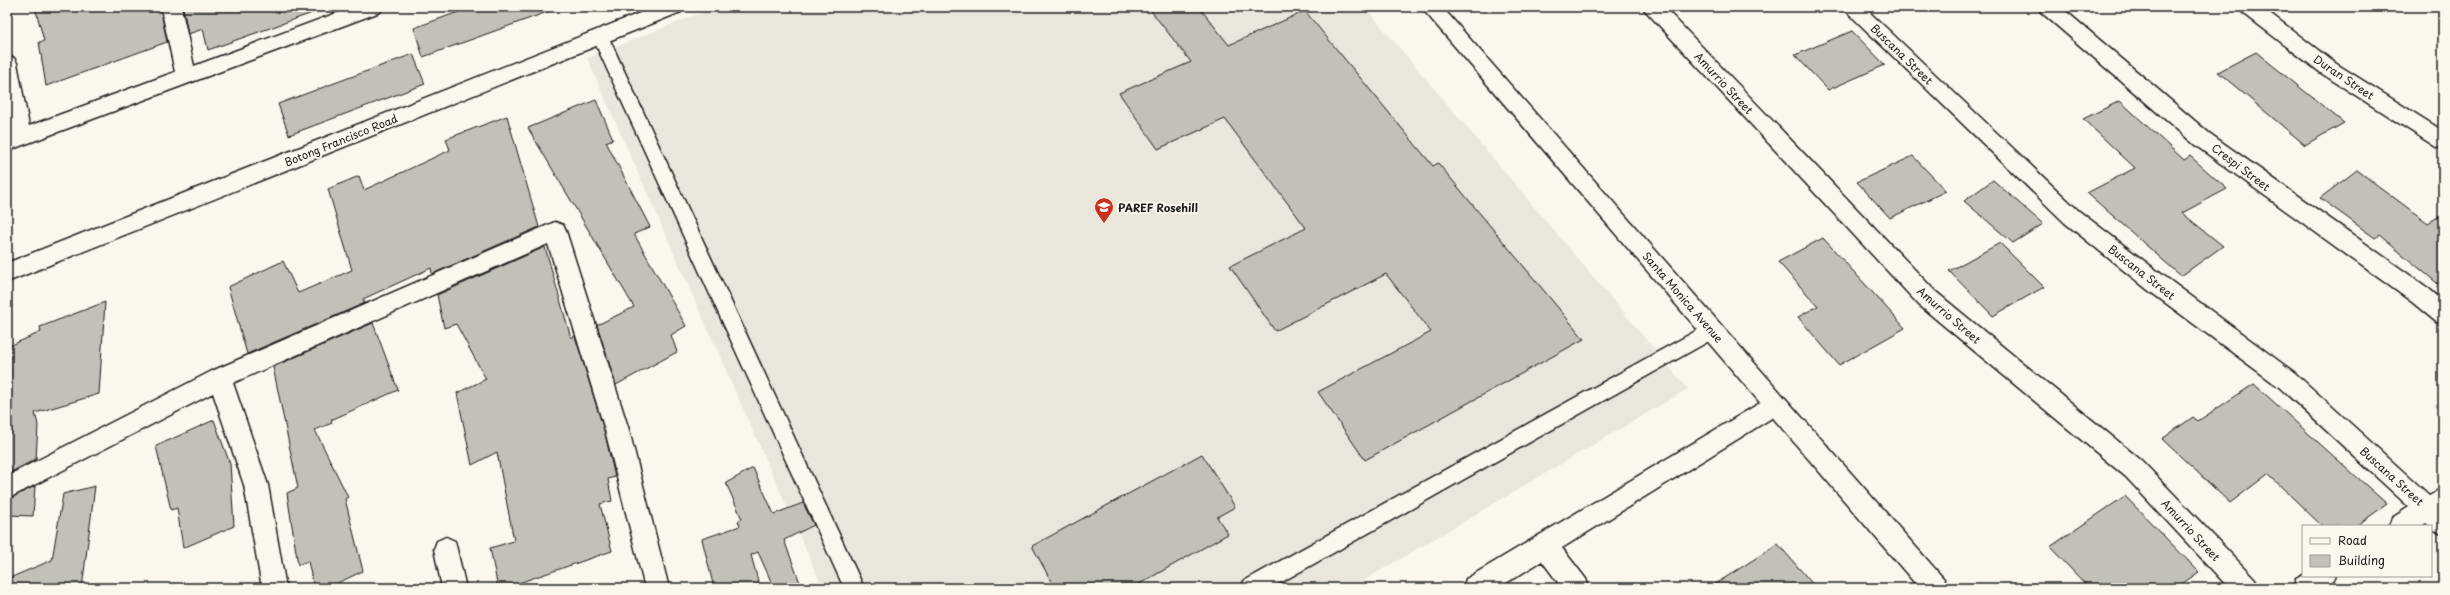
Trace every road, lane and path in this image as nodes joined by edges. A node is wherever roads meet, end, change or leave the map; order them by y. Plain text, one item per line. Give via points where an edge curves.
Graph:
1 (171, 7) edge
2 (373, 7) edge
3 (674, 7) edge
4 (1431, 7) edge
5 (1652, 7) edge
6 (1852, 7) edge
7 (2048, 7) edge
8 (2249, 7) edge
9 (335, 14) edge
10 (600, 36) junction
11 (7, 63) edge
12 (186, 76) junction
13 (14, 141) edge
14 (2443, 141) edge
15 (7, 273) edge
16 (2443, 314) edge
17 (1712, 330) junction
18 (220, 378) junction
19 (1775, 404) junction
20 (7, 488) edge
21 (2438, 510) edge
22 (2403, 525) edge
23 (1546, 546) junction
24 (446, 549) dead end
25 (2322, 577) edge
26 (274, 588) edge
27 (454, 588) edge
28 (657, 588) edge
29 (854, 588) edge
30 (1251, 588) edge
31 (1475, 588) edge
32 (1577, 588) edge
33 (1936, 588) edge
34 (2246, 588) edge
35 (2305, 588) edge

1 - 12 street
2 - 9 street
3 - 10 street, Botong Francisco Road
4 - 17 street, Santa Monica Avenue
5 - 34 street, Amurrio Street via 1927,298 2134,469
6 - 21 street, Buscana Street via 2072,217 2287,380
7 - 16 street, Crespi Street via 2202,139
8 - 14 street, Duran Street via 2328,68
9 - 12 street
10 - 15 street, Botong Francisco Road
10 - 29 lane
11 - 13 street
12 - 13 street
17 - 19 street, Santa Monica Avenue
17 - 30 lane
18 - 20 street
18 - 26 street via 256,485
18 - 28 street via 555,231 617,430
19 - 23 street
19 - 33 street, Santa Monica Avenue
21 - 22 street
23 - 31 street
23 - 32 street
24 - 27 street
25 - 35 street

